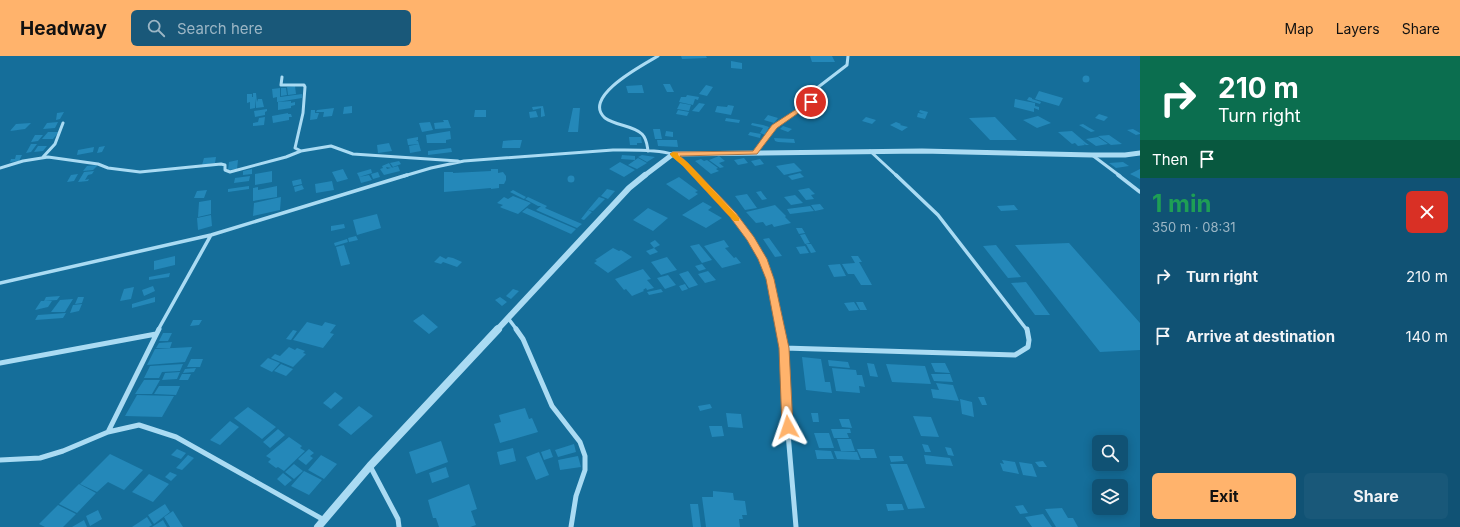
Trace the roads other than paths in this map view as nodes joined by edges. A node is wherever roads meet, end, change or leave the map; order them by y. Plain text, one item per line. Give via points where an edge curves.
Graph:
1 (658, 56) edge
2 (848, 56) edge
3 (282, 77) dead end
4 (63, 123) dead end
5 (301, 151) junction
6 (648, 151) junction
7 (870, 151) junction
8 (755, 153) junction
9 (1140, 153) edge
10 (673, 154) junction
11 (1092, 155) junction
12 (43, 157) junction
13 (464, 161) junction
14 (0, 168) edge
15 (1140, 192) edge
16 (211, 235) junction
17 (0, 283) edge
18 (508, 318) junction
19 (156, 334) junction
20 (784, 348) junction
21 (0, 363) edge
22 (108, 432) junction
23 (0, 460) edge
24 (370, 466) junction
25 (324, 520) junction
26 (318, 527) edge
27 (399, 527) edge
28 (571, 527) edge
29 (796, 527) edge

1 - 6 street via 620,80 606,93 599,106 605,117 611,121 645,136 649,144
2 - 8 street via 847,65 817,88 811,102 775,126
3 - 5 street via 282,85 300,84 305,87 303,114 295,148
4 - 12 street via 55,144
5 - 12 street via 230,172 221,164 140,172
5 - 13 street via 331,146 353,154
6 - 10 street
6 - 13 street via 613,150
7 - 8 street
7 - 11 street
7 - 20 street via 938,215 1027,328 1028,347 1015,355
8 - 10 street
9 - 11 street via 1125,156
10 - 18 street via 629,188
10 - 20 street via 686,164 733,215 763,259 770,279
11 - 15 street
12 - 14 street
13 - 16 street via 431,168
16 - 17 street
16 - 19 street
18 - 24 street
18 - 28 street via 524,339 552,406 580,442 585,456 585,470 576,496
19 - 21 street
19 - 22 street
20 - 29 street via 785,398
22 - 23 street via 40,458
22 - 25 street via 140,425 176,437
24 - 25 street
24 - 27 street via 398,519
25 - 26 street

